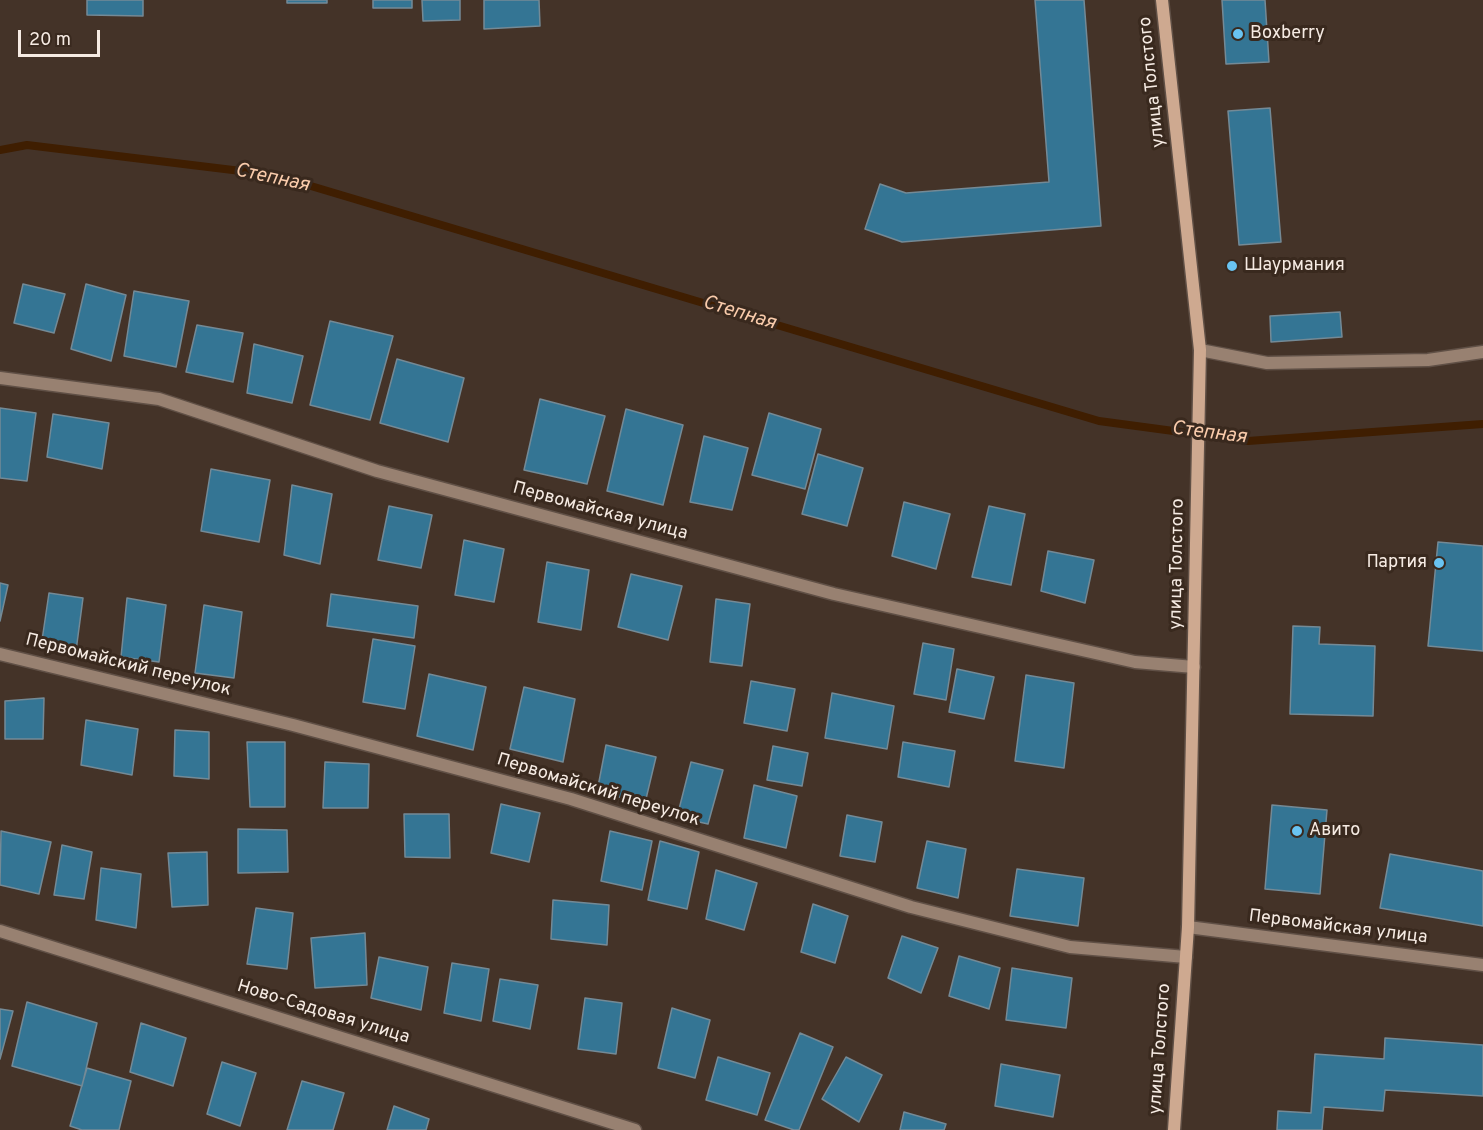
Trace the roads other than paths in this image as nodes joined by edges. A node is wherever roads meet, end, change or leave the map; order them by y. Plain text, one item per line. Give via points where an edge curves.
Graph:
1 (1162, 0) edge
2 (1200, 350) junction
3 (1483, 352) edge
4 (0, 378) edge
5 (0, 654) edge
6 (1194, 667) junction
7 (1188, 927) junction
8 (0, 931) edge
9 (1186, 957) junction
10 (1483, 965) edge
11 (635, 1130) edge
12 (1174, 1130) edge

1 - 2 main road, улица Толстого
2 - 3 street via 1267,363 1428,360
2 - 6 main road, улица Толстого
4 - 6 street, Первомайская улица via 159,399 377,471 834,594 1135,662
5 - 9 street, Первомайский переулок via 294,725 571,799 910,907 1070,947
6 - 7 main road, улица Толстого
7 - 9 main road, улица Толстого
7 - 10 street, Первомайская улица
8 - 11 street, Ново-Садовая улица
9 - 12 main road, улица Толстого

